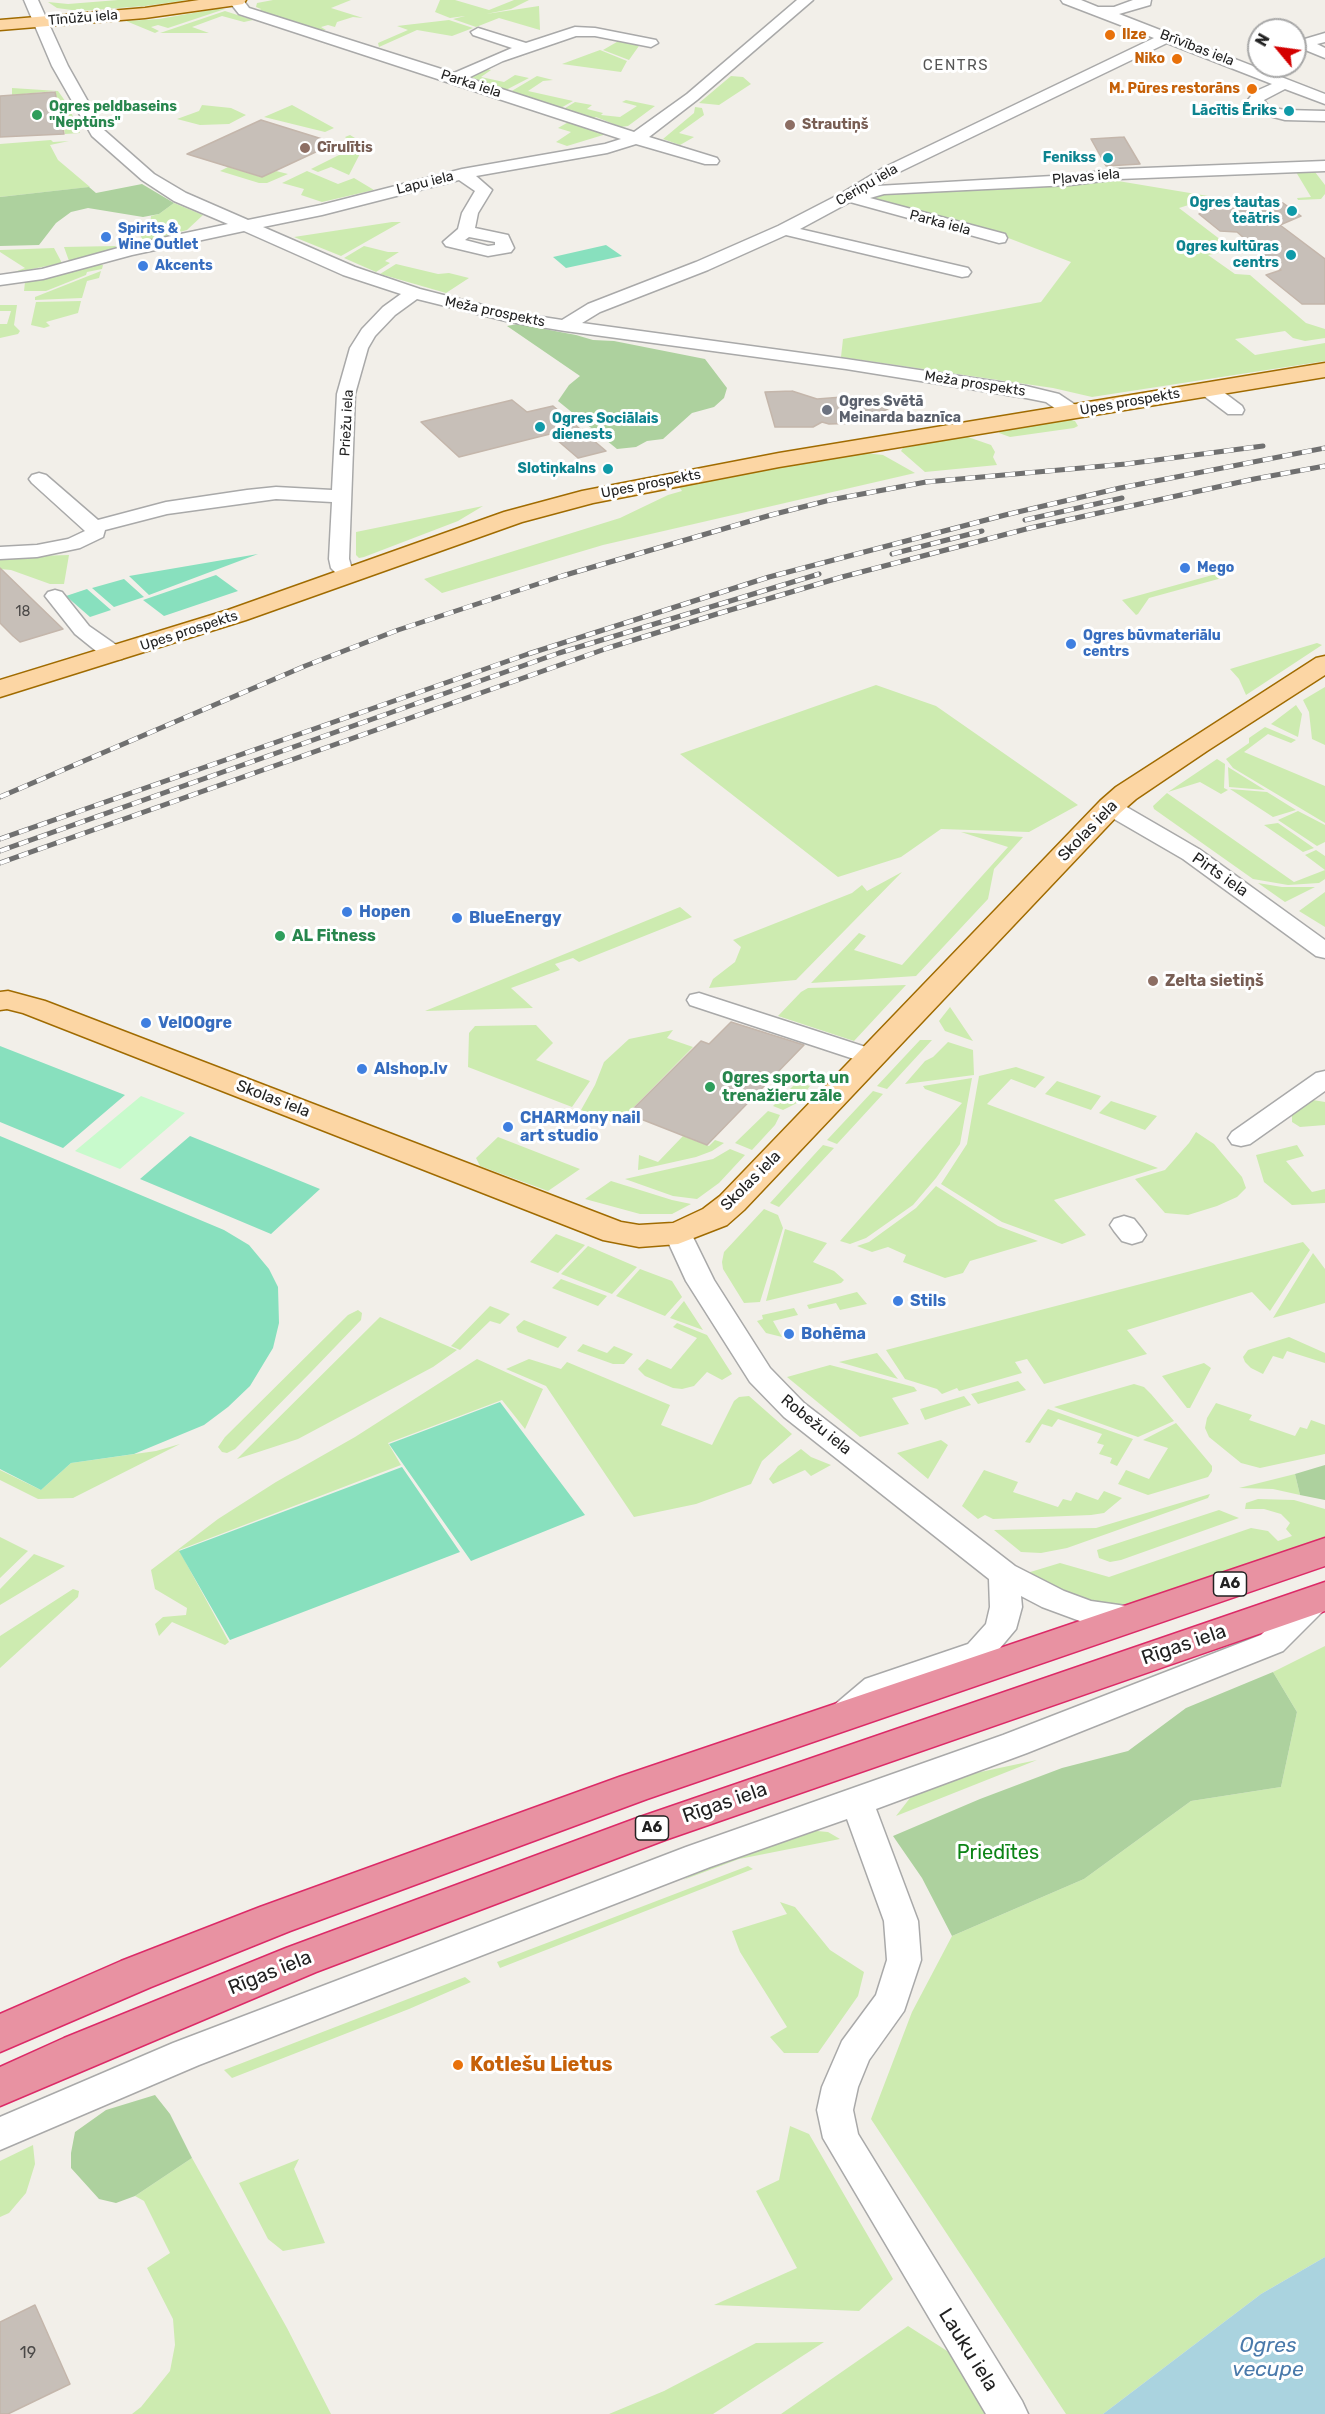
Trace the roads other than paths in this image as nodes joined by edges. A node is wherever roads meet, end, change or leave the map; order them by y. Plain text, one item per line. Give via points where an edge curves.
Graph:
1 (32, 0) edge
2 (236, 0) edge
3 (1068, 0) edge
4 (1140, 0) edge
5 (800, 5) edge
6 (1095, 10) junction
7 (42, 21) junction
8 (0, 25) edge
9 (478, 32) dead end
10 (1168, 37) junction
11 (1325, 37) edge
12 (651, 43) dead end
13 (526, 48) junction
14 (1325, 53) edge
15 (456, 78) junction
16 (1286, 82) junction
17 (1325, 99) edge
18 (1325, 116) edge
19 (635, 138) junction
20 (711, 161) dead end
21 (1325, 166) edge
22 (462, 174) junction
23 (848, 197) junction
24 (247, 225) junction
25 (784, 230) junction
26 (466, 231) dead end
27 (978, 233) junction
28 (999, 238) dead end
29 (940, 267) junction
30 (962, 272) dead end
31 (4, 276) edge
32 (414, 293) junction
33 (565, 326) junction
34 (1325, 370) edge
35 (1207, 389) junction
36 (1235, 410) dead end
37 (1073, 411) junction
38 (39, 479) dead end
39 (343, 497) junction
40 (94, 526) junction
41 (0, 553) edge
42 (349, 575) junction
43 (55, 596) dead end
44 (114, 654) junction
45 (1325, 664) edge
46 (0, 689) edge
47 (1110, 807) junction
48 (1325, 951) edge
49 (699, 1000) dead end
50 (0, 1001) edge
51 (872, 1057) junction
52 (1325, 1079) edge
53 (1241, 1138) dead end
54 (678, 1233) junction
55 (1325, 1552) edge
56 (1004, 1574) junction
57 (1320, 1598) edge
58 (1136, 1617) junction
59 (844, 1715) junction
60 (857, 1802) junction
61 (0, 2034) edge
62 (0, 2087) edge
63 (0, 2134) edge
64 (1008, 2414) edge

1 - 7 street, Meža prospekts
2 - 7 main road, Tīnūžu iela via 145,13
2 - 15 street, Parka iela via 244,10
3 - 6 street, Brīvības iela
4 - 6 street via 1145,2 1115,11
5 - 19 street, Lapu iela via 692,97
6 - 10 street, Brīvības iela
7 - 8 main road, Tīnūžu iela
7 - 24 street, Meža prospekts via 60,66 98,133 180,197
9 - 13 street
10 - 16 street, Brīvības iela
10 - 23 street, Ceriņu iela via 889,171
11 - 14 street via 1303,44
12 - 13 street via 575,31
13 - 15 street
15 - 19 street, Parka iela
16 - 17 street, Brīvības iela
16 - 18 street via 1259,96 1257,105 1285,115
19 - 20 street, Parka iela
19 - 22 street, Lapu iela via 607,148
21 - 23 street, Pļavas iela via 884,189
22 - 24 street, Lapu iela
22 - 26 street via 484,190 470,213
23 - 25 street, Ceriņu iela
23 - 27 street, Parka iela
24 - 31 street, Lapu iela via 129,249 43,274
24 - 32 street, Meža prospekts via 349,271
25 - 29 street
25 - 33 street, Ceriņu iela via 594,308
27 - 28 street, Parka iela
27 - 29 street
29 - 30 street
32 - 33 street, Meža prospekts
32 - 39 street, Priežu iela via 389,311 359,348 346,394
33 - 37 street, Meža prospekts via 1026,392 1052,398
34 - 35 main road, Upes prospekts
35 - 36 street
35 - 37 main road, Upes prospekts
37 - 42 main road, Upes prospekts via 590,496 513,517
38 - 40 street
39 - 40 street via 276,493 247,496 166,508
39 - 42 street, Priežu iela via 339,559 340,568
40 - 41 street via 96,533 73,544
42 - 44 main road, Upes prospekts
43 - 44 street via 82,630
44 - 46 main road, Upes prospekts
45 - 47 main road, Skolas iela via 1197,745
47 - 48 street, Pirts iela via 1191,854
47 - 51 main road, Skolas iela
49 - 51 street
50 - 54 main road, Skolas iela via 34,1007 615,1232 639,1236
51 - 54 main road, Skolas iela via 732,1203 715,1217
52 - 53 street
54 - 56 street, Robežu iela via 700,1281 776,1394
55 - 58 highway, A6
56 - 58 street, Robežu iela via 1088,1612
56 - 59 street via 1006,1607 1000,1629 979,1652 876,1688
57 - 60 street via 1272,1643
57 - 62 highway, Rīgas iela / A6 via 640,1833 301,1960
58 - 59 highway, A6
59 - 61 highway, A6 via 275,1919
60 - 63 street via 698,1857 431,1959 186,2054
60 - 64 street, Lauku iela via 901,1921 904,1960 892,2001 855,2052 840,2087 835,2110 841,2138

